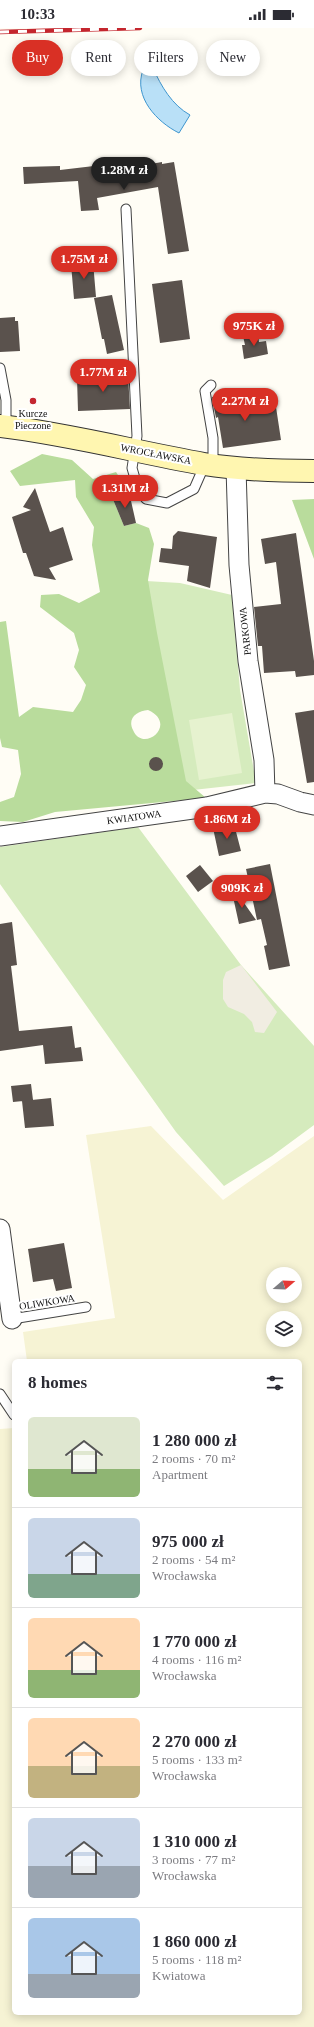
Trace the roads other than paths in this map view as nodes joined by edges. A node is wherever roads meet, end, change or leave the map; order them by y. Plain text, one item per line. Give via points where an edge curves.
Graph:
1 (126, 210) dead end
2 (0, 368) edge
3 (211, 385) dead end
4 (3, 426) edge
5 (136, 450) junction
6 (209, 464) junction
7 (236, 468) junction
8 (314, 471) edge
9 (265, 793) junction
10 (307, 803) edge
11 (314, 816) edge
12 (0, 836) edge
13 (0, 1229) edge
14 (86, 1307) dead end
15 (12, 1319) joint
16 (0, 1394) edge
17 (12, 1413) edge

1 - 5 lane via 134,351
2 - 4 lane via 6,400
3 - 6 lane via 206,391 214,438
4 - 5 main road, WROCŁAWSKA via 67,435
5 - 6 main road, WROCŁAWSKA
5 - 6 lane via 132,468 138,489 146,499 168,503 194,489
6 - 7 main road, WROCŁAWSKA
7 - 8 main road, WROCŁAWSKA
7 - 9 street, PARKOWA via 239,566 248,661 264,760
9 - 10 street, KWIATOWA via 278,794
9 - 12 street, KWIATOWA via 207,807
10 - 11 street
13 - 15 street
14 - 15 lane, OLIWKOWA
16 - 17 lane

